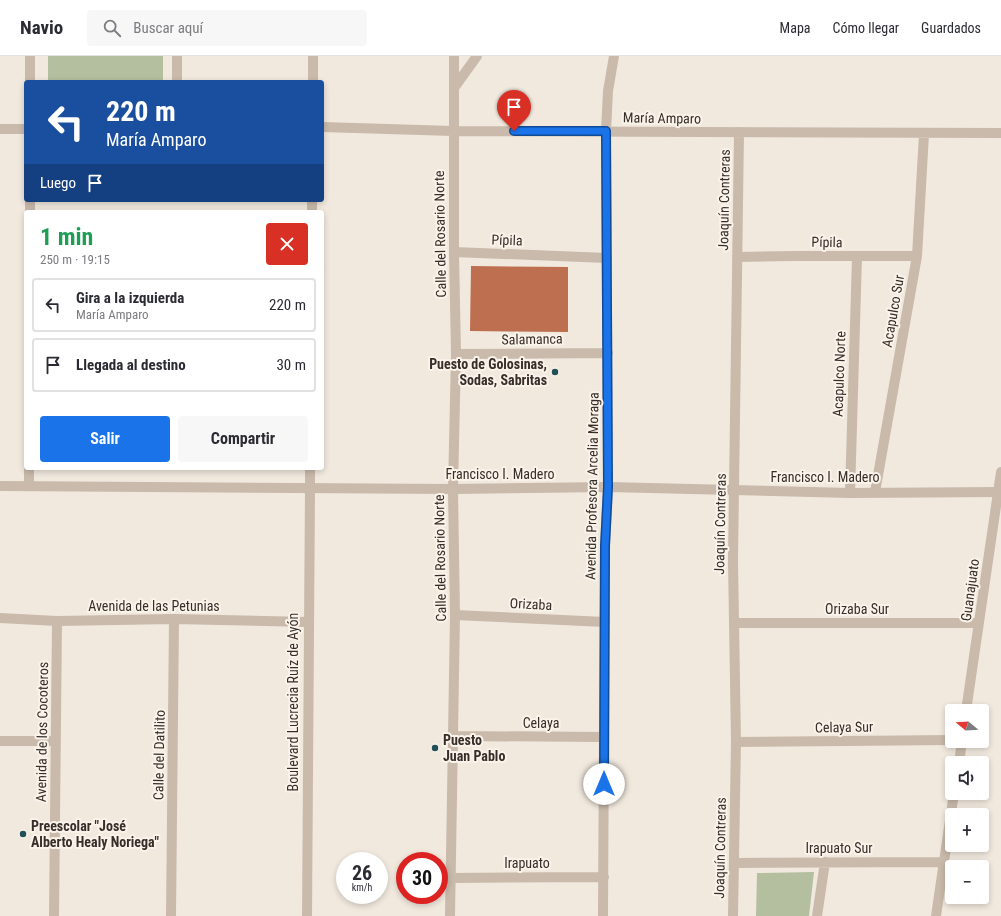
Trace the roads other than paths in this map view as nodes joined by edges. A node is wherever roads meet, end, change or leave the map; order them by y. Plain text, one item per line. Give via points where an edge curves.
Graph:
1 (30, 56) edge
2 (177, 56) edge
3 (313, 56) edge
4 (454, 56) edge
5 (478, 56) edge
6 (614, 56) edge
7 (30, 80) edge
8 (177, 80) edge
9 (313, 80) edge
10 (454, 88) junction
11 (324, 127) edge
12 (0, 129) edge
13 (24, 129) edge
14 (453, 131) junction
15 (606, 131) junction
16 (739, 132) junction
17 (1001, 133) edge
18 (924, 134) junction
19 (454, 252) junction
20 (917, 256) junction
21 (738, 257) junction
22 (857, 257) junction
23 (607, 258) junction
24 (608, 353) junction
25 (456, 354) junction
26 (29, 470) edge
27 (310, 470) edge
28 (1001, 472) edge
29 (0, 486) edge
30 (29, 486) junction
31 (608, 487) junction
32 (310, 488) junction
33 (453, 489) junction
34 (734, 490) junction
35 (875, 492) junction
36 (999, 492) edge
37 (850, 493) junction
38 (455, 615) junction
39 (0, 618) edge
40 (174, 619) junction
41 (57, 621) junction
42 (308, 622) junction
43 (605, 622) junction
44 (734, 623) junction
45 (979, 623) junction
46 (967, 704) edge
47 (453, 736) junction
48 (604, 737) junction
49 (945, 740) edge
50 (0, 741) edge
51 (56, 741) junction
52 (736, 742) junction
53 (953, 800) edge
54 (825, 862) junction
55 (943, 862) junction
56 (734, 863) junction
57 (604, 877) junction
58 (450, 878) junction
59 (54, 916) edge
60 (171, 916) edge
61 (307, 916) edge
62 (450, 916) edge
63 (603, 916) edge
64 (733, 916) edge
65 (817, 916) edge
66 (936, 916) edge

1 - 7 street
2 - 8 street
3 - 9 street
4 - 10 street, Calle del Rosario Norte
5 - 10 street
6 - 15 street, Avenida Profesora Arcelia Moraga via 608,91
10 - 14 street, Calle del Rosario Norte
11 - 14 street, María Amparo
12 - 13 street
14 - 15 street, María Amparo
14 - 19 street, Calle del Rosario Norte
15 - 16 street, María Amparo
15 - 23 street, Avenida Profesora Arcelia Moraga
16 - 18 street, María Amparo
16 - 21 street, Joaquín Contreras
17 - 18 street, María Amparo
18 - 20 street, Acapulco Sur
19 - 23 street, Pípila
19 - 25 street, Calle del Rosario Norte
20 - 22 street, Pípila
20 - 35 street, Acapulco Sur
21 - 22 street, Pípila
21 - 34 street, Joaquín Contreras
22 - 37 street, Acapulco Norte
23 - 24 street, Avenida Profesora Arcelia Moraga
24 - 25 street, Salamanca
24 - 31 street, Avenida Profesora Arcelia Moraga
25 - 33 street, Calle del Rosario Norte
26 - 30 street
27 - 32 street, Boulevard Lucrecia Ruíz de Ayón
28 - 36 street, Guanajuato
29 - 30 street, Francisco I. Madero
30 - 32 street, Francisco I. Madero
31 - 33 street, Francisco I. Madero
31 - 34 street, Francisco I. Madero
31 - 43 street, Avenida Profesora Arcelia Moraga
32 - 33 street, Francisco I. Madero
32 - 42 street, Boulevard Lucrecia Ruíz de Ayón
33 - 38 street, Calle del Rosario Norte
34 - 37 street, Francisco I. Madero
34 - 44 street, Joaquín Contreras
35 - 36 street, Francisco I. Madero
35 - 37 street, Francisco I. Madero
36 - 45 street, Guanajuato
38 - 43 street, Orizaba
38 - 47 street, Calle del Rosario Norte
39 - 41 street, Avenida de las Petunias
40 - 41 street, Avenida de las Petunias
40 - 42 street, Avenida de las Petunias
40 - 60 street, Calle del Datilito
41 - 51 street, Avenida de los Cocoteros
42 - 61 street, Boulevard Lucrecia Ruíz de Ayón
43 - 48 street, Avenida Profesora Arcelia Moraga
44 - 45 street, Orizaba Sur
44 - 52 street, Joaquín Contreras
45 - 46 street, Guanajuato
47 - 48 street, Celaya
47 - 58 street, Calle del Rosario Norte
48 - 57 street, Avenida Profesora Arcelia Moraga
49 - 52 street, Celaya Sur
50 - 51 street
51 - 59 street, Avenida de los Cocoteros
52 - 56 street, Joaquín Contreras
53 - 55 street
54 - 55 street, Irapuato Sur
54 - 56 street, Irapuato Sur
54 - 65 street
55 - 66 street
56 - 64 street, Joaquín Contreras
57 - 58 street, Irapuato
57 - 63 street, Avenida Profesora Arcelia Moraga
58 - 62 street, Calle del Rosario Norte

